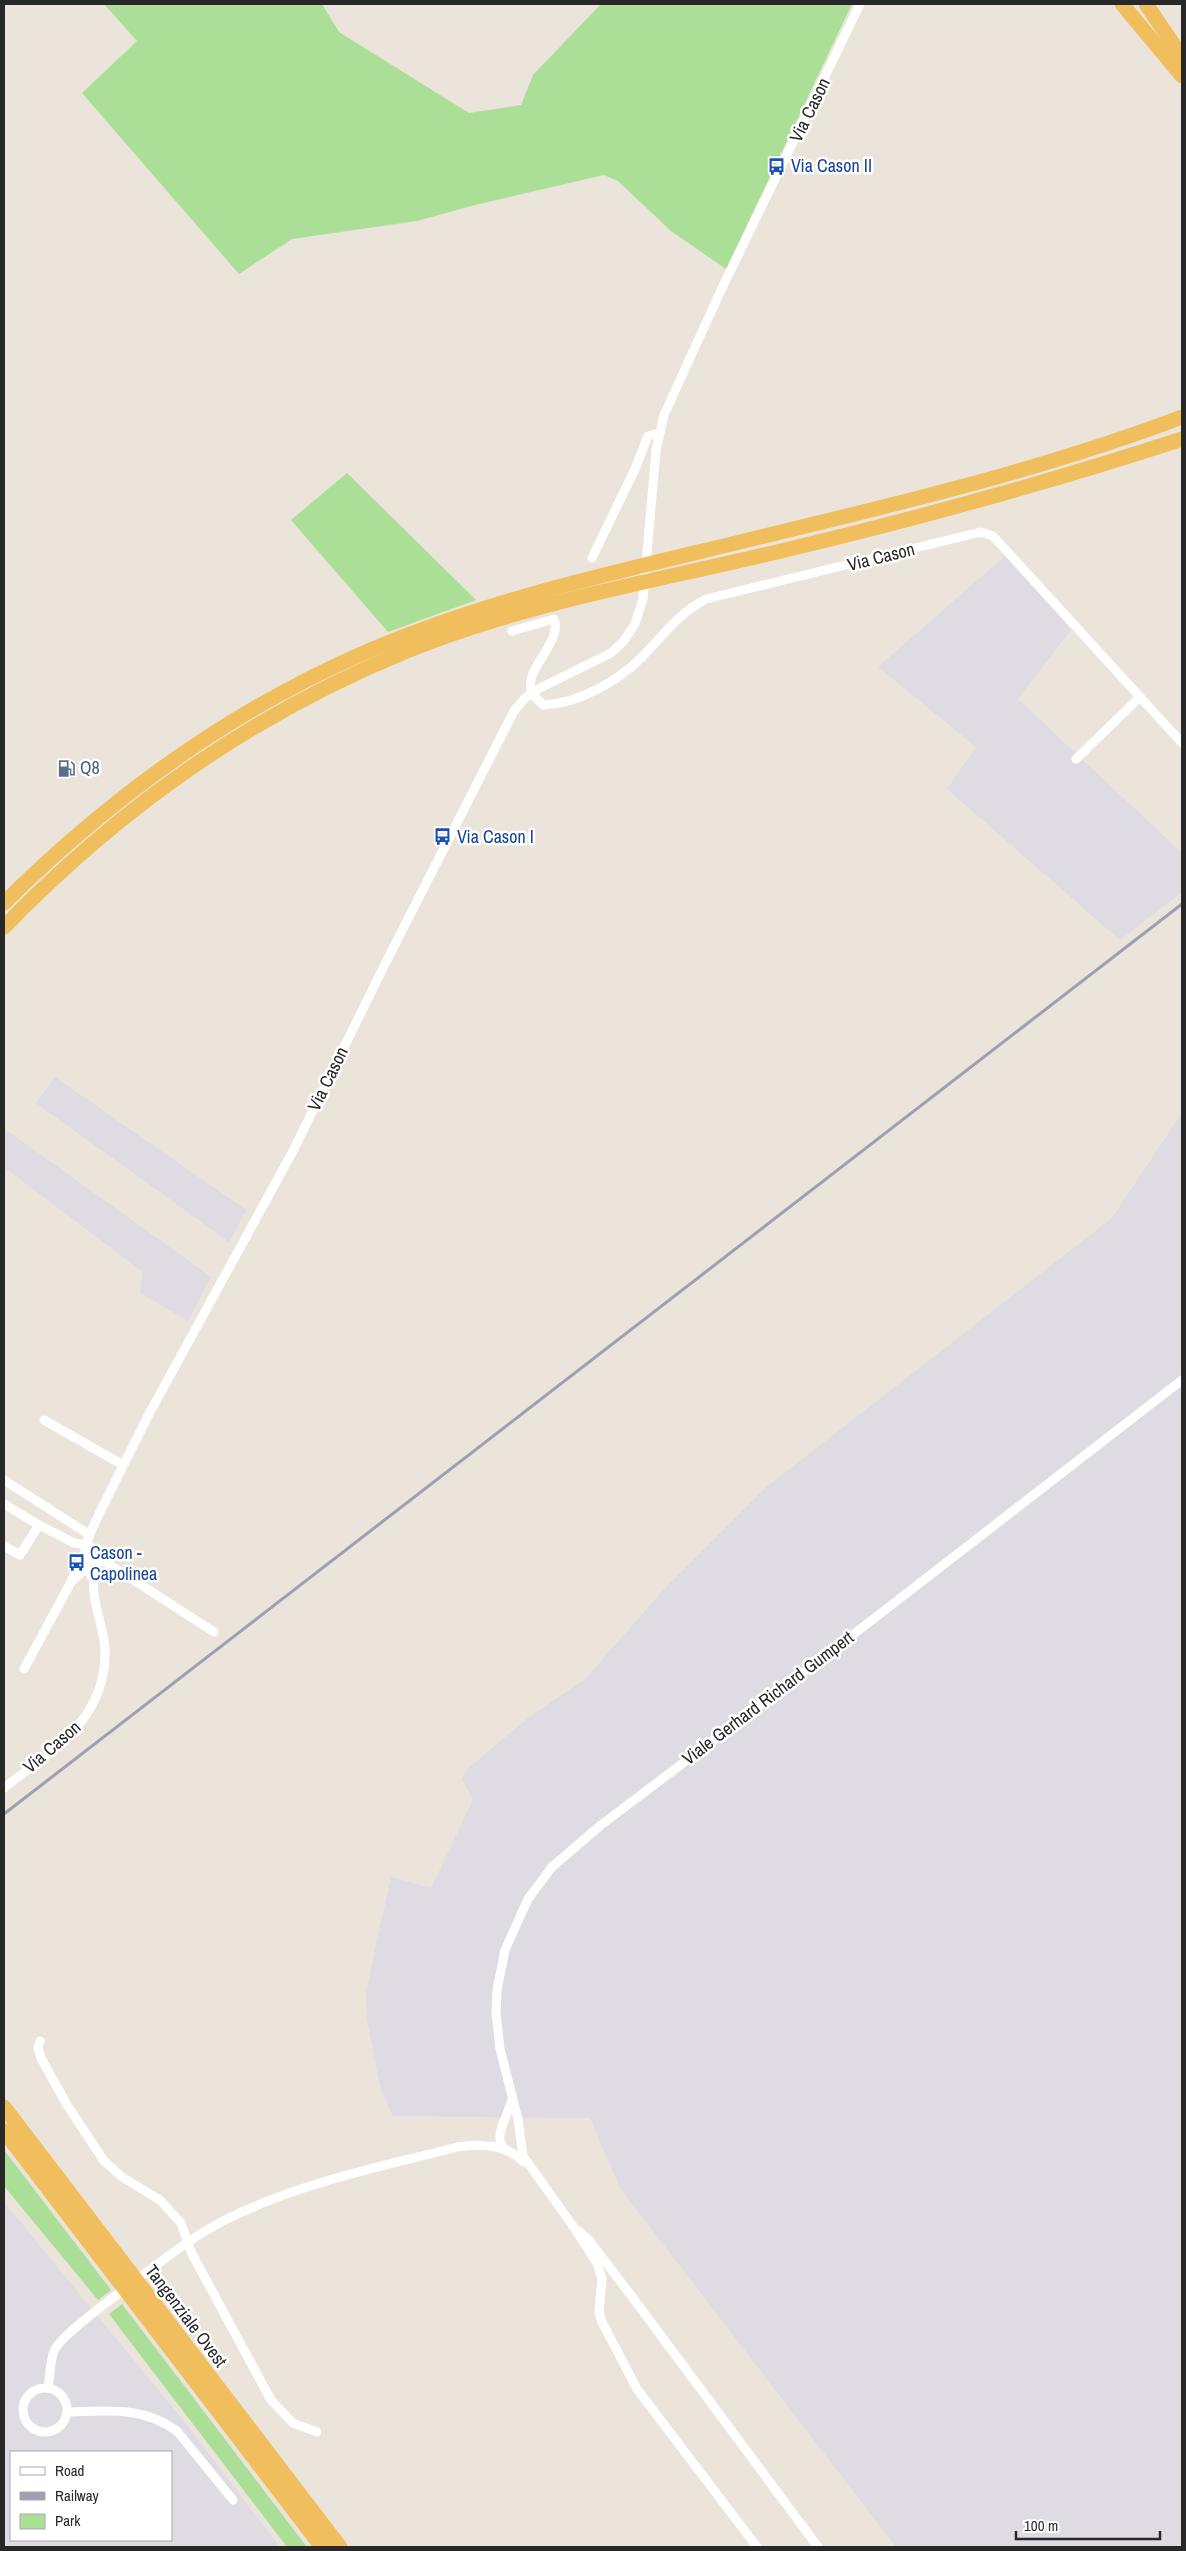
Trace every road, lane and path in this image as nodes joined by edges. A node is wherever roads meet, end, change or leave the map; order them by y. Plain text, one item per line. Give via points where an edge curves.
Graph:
1 (860, 4) edge
2 (1122, 4) edge
3 (1146, 4) edge
4 (1170, 38) junction
5 (1182, 52) edge
6 (1182, 57) edge
7 (1167, 58) junction
8 (1182, 72) edge
9 (1182, 76) edge
10 (1182, 415) edge
11 (659, 433) junction
12 (1182, 439) edge
13 (592, 558) dead end
14 (512, 631) dead end
15 (532, 693) junction
16 (1140, 697) junction
17 (1182, 743) edge
18 (1076, 759) dead end
19 (4, 903) edge
20 (4, 927) edge
21 (1182, 1380) edge
22 (44, 1420) dead end
23 (123, 1465) junction
24 (4, 1480) edge
25 (4, 1504) edge
26 (39, 1525) junction
27 (90, 1535) junction
28 (4, 1546) edge
29 (89, 1548) junction
30 (95, 1558) junction
31 (86, 1568) junction
32 (71, 1582) junction
33 (94, 1583) junction
34 (214, 1632) dead end
35 (24, 1669) dead end
36 (4, 1788) edge
37 (40, 2041) dead end
38 (512, 2099) junction
39 (4, 2107) edge
40 (4, 2131) edge
41 (508, 2151) junction
42 (528, 2165) junction
43 (573, 2226) junction
44 (188, 2243) junction
45 (48, 2388) junction
46 (67, 2412) junction
47 (317, 2432) dead end
48 (233, 2500) dead end
49 (322, 2547) edge
50 (340, 2547) edge
51 (757, 2547) edge
52 (818, 2547) edge

1 - 11 street, Via Cason via 722,288 674,391
2 - 7 highway
3 - 4 highway
4 - 5 highway
4 - 6 highway
7 - 8 highway
7 - 9 highway
10 - 19 highway via 1162,425 1075,453 890,505 556,587 461,615 358,655 241,716 169,762 100,815
11 - 13 street, Via Cason via 648,436 645,441
11 - 15 street, Via Cason via 643,599 635,624 611,653
12 - 20 highway via 1036,485 781,551 549,604 410,650 285,709 178,775 86,848
14 - 15 street via 548,619 554,619 556,624 556,631 530,682
15 - 16 street, Via Cason via 543,705 558,705 621,675 641,658 670,624 687,609 706,599 981,532 993,536
15 - 23 street, Via Cason via 514,711 293,1151
16 - 17 street, Via Cason
16 - 18 street
21 - 38 street, Viale Gerhard Richard Gumpert via 601,1825 552,1867 535,1888 516,1923 500,1972 497,2032
22 - 23 street
23 - 27 street, Via Cason
24 - 27 street
25 - 26 street
26 - 28 street via 20,1556
26 - 29 street
27 - 29 street, Via Cason
29 - 30 street
29 - 31 street, Via Cason
29 - 32 street, Via Cason via 77,1564
30 - 33 street, Via Cason via 98,1566
30 - 34 street
31 - 32 street, Via Cason
31 - 33 street, Via Cason
32 - 33 street
32 - 35 street, Via Cason
33 - 36 street, Via Cason via 105,1650 98,1696 89,1714 69,1737
37 - 44 street via 40,2058 96,2149 110,2168 160,2200 174,2214
38 - 41 street via 499,2136 502,2146
38 - 42 street, Viale Gerhard Richard Gumpert via 522,2156
39 - 50 highway, Tangenziale Ovest
40 - 49 highway, Tangenziale Ovest
41 - 42 street
41 - 44 street via 483,2144 457,2147 281,2195 228,2218
42 - 43 street
43 - 51 street via 600,2271 599,2312 602,2322 637,2389
43 - 52 street via 600,2255
44 - 45 street via 97,2310 55,2349
44 - 47 street via 271,2400 293,2423
45 - 46 street via 62,2395
45 - 46 street via 34,2391 26,2399 23,2411 27,2422 36,2430 48,2432 63,2423
46 - 48 street via 127,2411 168,2424

